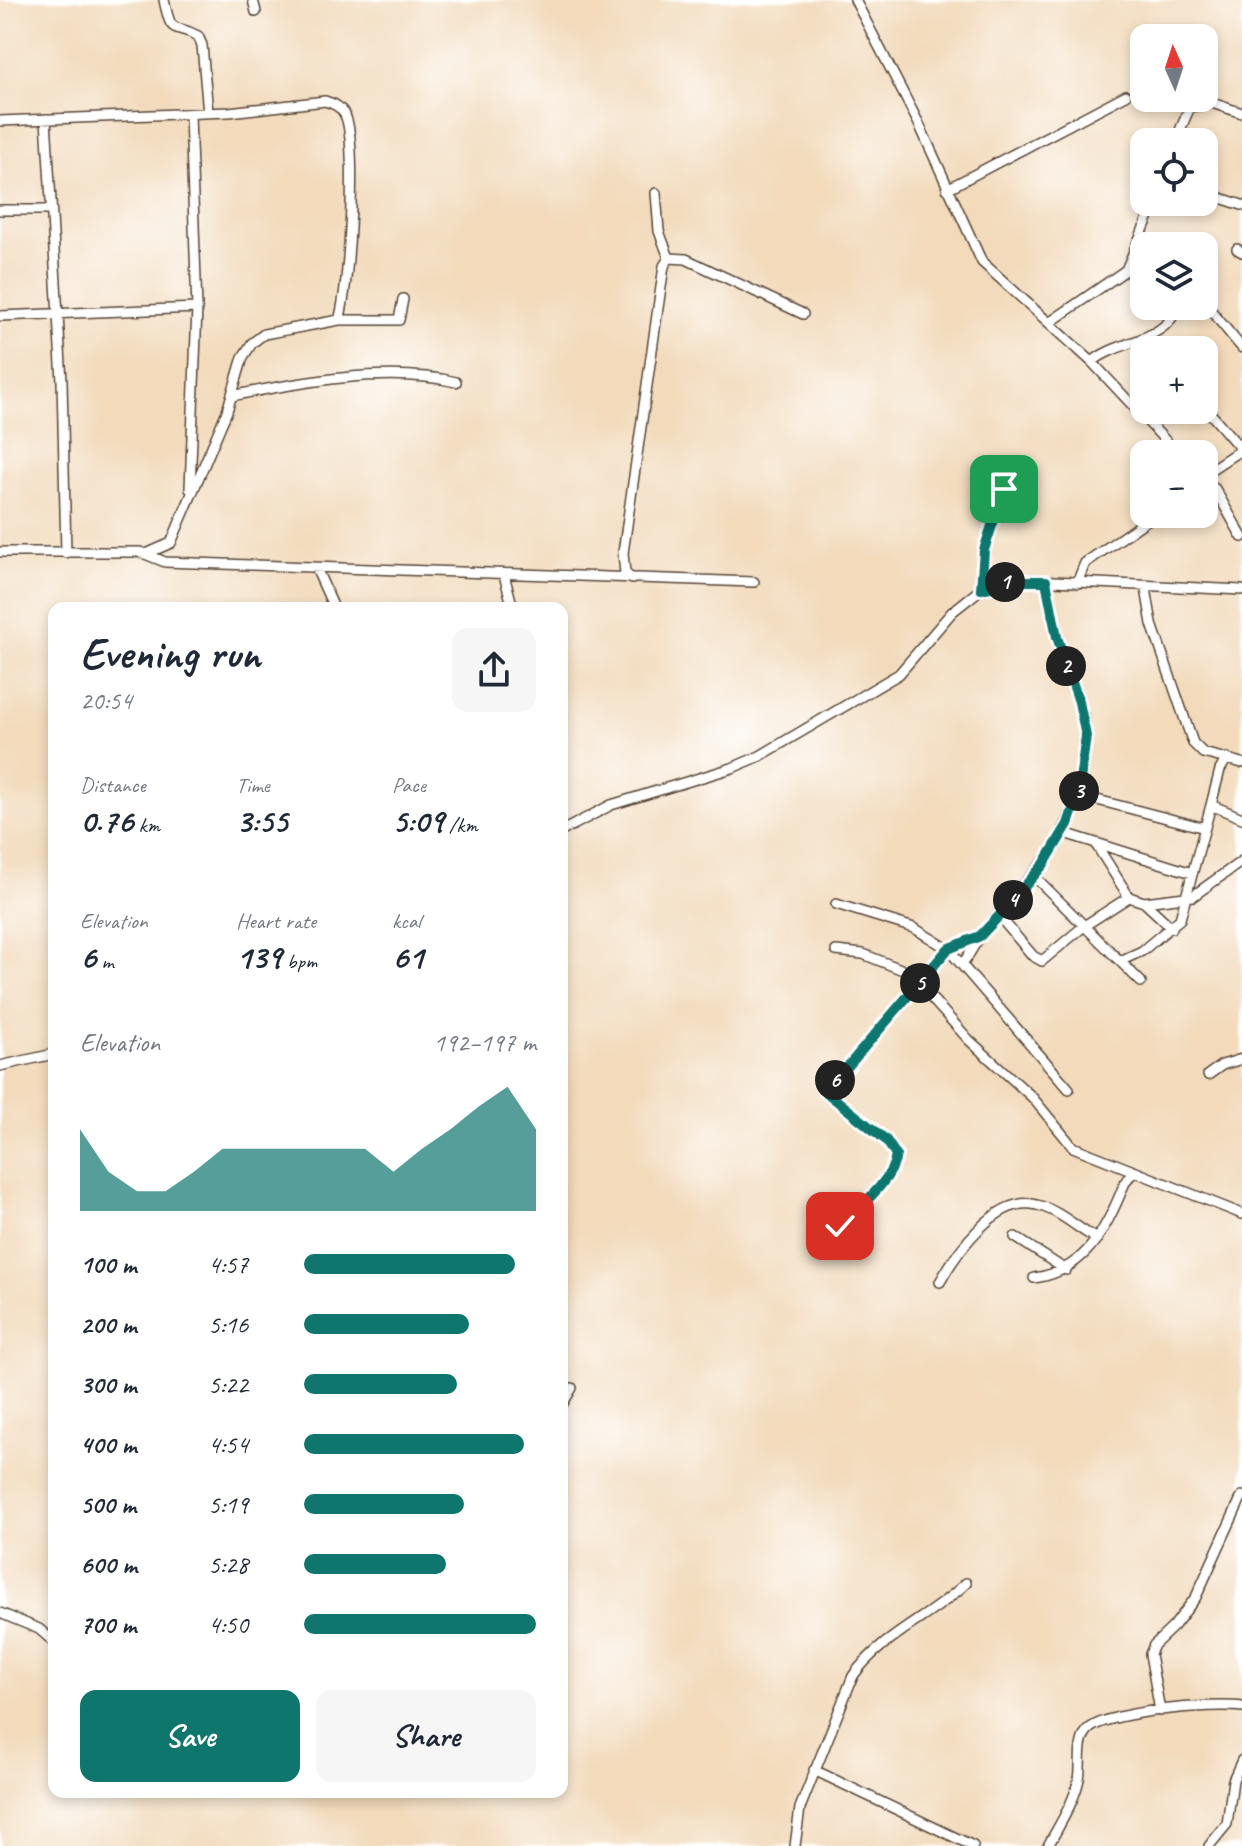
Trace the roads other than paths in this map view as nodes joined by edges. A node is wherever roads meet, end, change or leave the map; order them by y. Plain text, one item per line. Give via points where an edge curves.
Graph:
1 (164, 0) edge
2 (253, 0) edge
3 (855, 0) edge
4 (256, 12) dead end
5 (1126, 95) dead end
6 (0, 111) edge
7 (208, 113) junction
8 (1242, 113) edge
9 (190, 115) junction
10 (46, 119) junction
11 (0, 121) edge
12 (15, 123) junction
13 (1181, 128) edge
14 (947, 189) junction
15 (656, 193) dead end
16 (1218, 197) edge
17 (1242, 205) edge
18 (0, 210) edge
19 (50, 210) junction
20 (669, 258) junction
21 (1130, 265) edge
22 (403, 299) dead end
23 (197, 308) junction
24 (57, 313) junction
25 (803, 314) dead end
26 (0, 316) edge
27 (1218, 319) edge
28 (339, 320) junction
29 (1172, 320) edge
30 (1049, 323) junction
31 (1149, 336) edge
32 (1130, 343) edge
33 (1242, 348) edge
34 (1092, 362) junction
35 (456, 382) dead end
36 (232, 396) junction
37 (1218, 422) edge
38 (1165, 440) edge
39 (1242, 449) edge
40 (1218, 467) edge
41 (1004, 489) dead end
42 (1218, 494) edge
43 (189, 496) junction
44 (1136, 528) edge
45 (1242, 537) edge
46 (0, 552) edge
47 (66, 553) junction
48 (146, 554) junction
49 (316, 568) junction
50 (504, 575) junction
51 (632, 579) junction
52 (1046, 581) junction
53 (754, 582) dead end
54 (1077, 583) junction
55 (1146, 588) junction
56 (981, 589) junction
57 (1242, 590) edge
58 (331, 602) edge
59 (511, 602) edge
60 (1227, 758) junction
61 (1242, 763) edge
62 (1078, 795) junction
63 (1211, 805) junction
64 (1242, 818) edge
65 (568, 828) edge
66 (1205, 828) junction
67 (1064, 833) junction
68 (1097, 846) junction
69 (1242, 861) edge
70 (1192, 873) junction
71 (1034, 876) junction
72 (1129, 897) junction
73 (1185, 900) junction
74 (1144, 902) junction
75 (836, 904) dead end
76 (999, 916) junction
77 (1084, 926) junction
78 (1172, 928) junction
79 (980, 936) junction
80 (948, 949) junction
81 (836, 951) dead end
82 (1120, 961) junction
83 (963, 964) junction
84 (920, 982) junction
85 (1141, 982) dead end
86 (48, 1055) edge
87 (1242, 1059) edge
88 (0, 1066) edge
89 (1208, 1075) dead end
90 (1069, 1089) dead end
91 (1136, 1172) junction
92 (1242, 1214) edge
93 (830, 1237) dead end
94 (1015, 1237) dead end
95 (1097, 1239) junction
96 (1066, 1270) junction
97 (1034, 1278) dead end
98 (940, 1282) dead end
99 (572, 1388) dead end
100 (568, 1395) edge
101 (1242, 1496) edge
102 (966, 1583) dead end
103 (0, 1613) edge
104 (48, 1637) edge
105 (1242, 1707) edge
106 (1160, 1711) junction
107 (1242, 1760) edge
108 (814, 1770) junction
109 (795, 1846) edge
110 (973, 1846) edge
111 (1048, 1846) edge
112 (1209, 1846) edge

1 - 7 street via 175,31 193,32 202,45
2 - 4 street
3 - 14 street
5 - 14 street
6 - 12 street
7 - 9 street
7 - 28 street via 325,101 339,106 346,117 350,214
8 - 13 street via 1212,103 1190,107
9 - 10 street
9 - 23 street
10 - 12 street
10 - 19 street
11 - 12 street
14 - 30 street via 982,262
15 - 20 street via 659,231
16 - 17 street
18 - 19 street
19 - 24 street
20 - 25 street via 686,259
20 - 51 street via 651,339 623,553 625,573
21 - 30 street
22 - 28 street via 399,320
23 - 24 street
23 - 43 street
24 - 26 street
24 - 47 street
27 - 33 street
28 - 36 street via 264,334 243,357
29 - 31 street
30 - 34 street
32 - 34 street
34 - 38 street
35 - 36 street via 430,376 337,380
36 - 43 street
37 - 39 street
39 - 40 street
41 - 56 street via 984,550
42 - 45 street
43 - 48 street via 171,543
44 - 54 street via 1085,563
46 - 47 street
47 - 48 street
48 - 49 street via 165,562
49 - 50 street
49 - 58 street
50 - 51 street
50 - 59 street
51 - 53 street
52 - 54 street
52 - 56 street
52 - 62 street via 1057,637 1084,718
54 - 55 street
55 - 57 street
55 - 60 street via 1156,635 1193,743 1203,753
56 - 65 street via 939,623 909,666 760,756 611,805
60 - 61 street
60 - 63 street
62 - 66 street
62 - 67 street
63 - 64 street
63 - 66 street
66 - 70 street
67 - 68 street
67 - 71 street
68 - 70 street
68 - 72 street
69 - 73 street
70 - 73 street
71 - 76 street
71 - 77 street
72 - 74 street
72 - 77 street
73 - 74 street
73 - 78 street
74 - 78 street
75 - 80 street via 914,928
76 - 77 street via 1042,961
76 - 79 street
77 - 82 street
78 - 82 street
79 - 80 street
79 - 83 street
80 - 83 street
80 - 84 street
81 - 84 street via 883,960
82 - 85 street
83 - 90 street
84 - 91 street via 1073,1147
84 - 93 street via 826,1092 886,1140 896,1155 893,1167
86 - 88 street
87 - 89 street
91 - 92 street
91 - 95 street via 1126,1181
94 - 96 street
95 - 96 street
95 - 98 street via 1039,1205 1016,1205 982,1226
96 - 97 street
99 - 100 street
101 - 106 street via 1196,1597 1150,1654
102 - 108 street via 864,1661
103 - 104 street
105 - 106 street via 1206,1703
106 - 111 street via 1088,1729 1075,1793
107 - 112 street via 1233,1780 1230,1818
108 - 109 street via 800,1808
108 - 110 street

